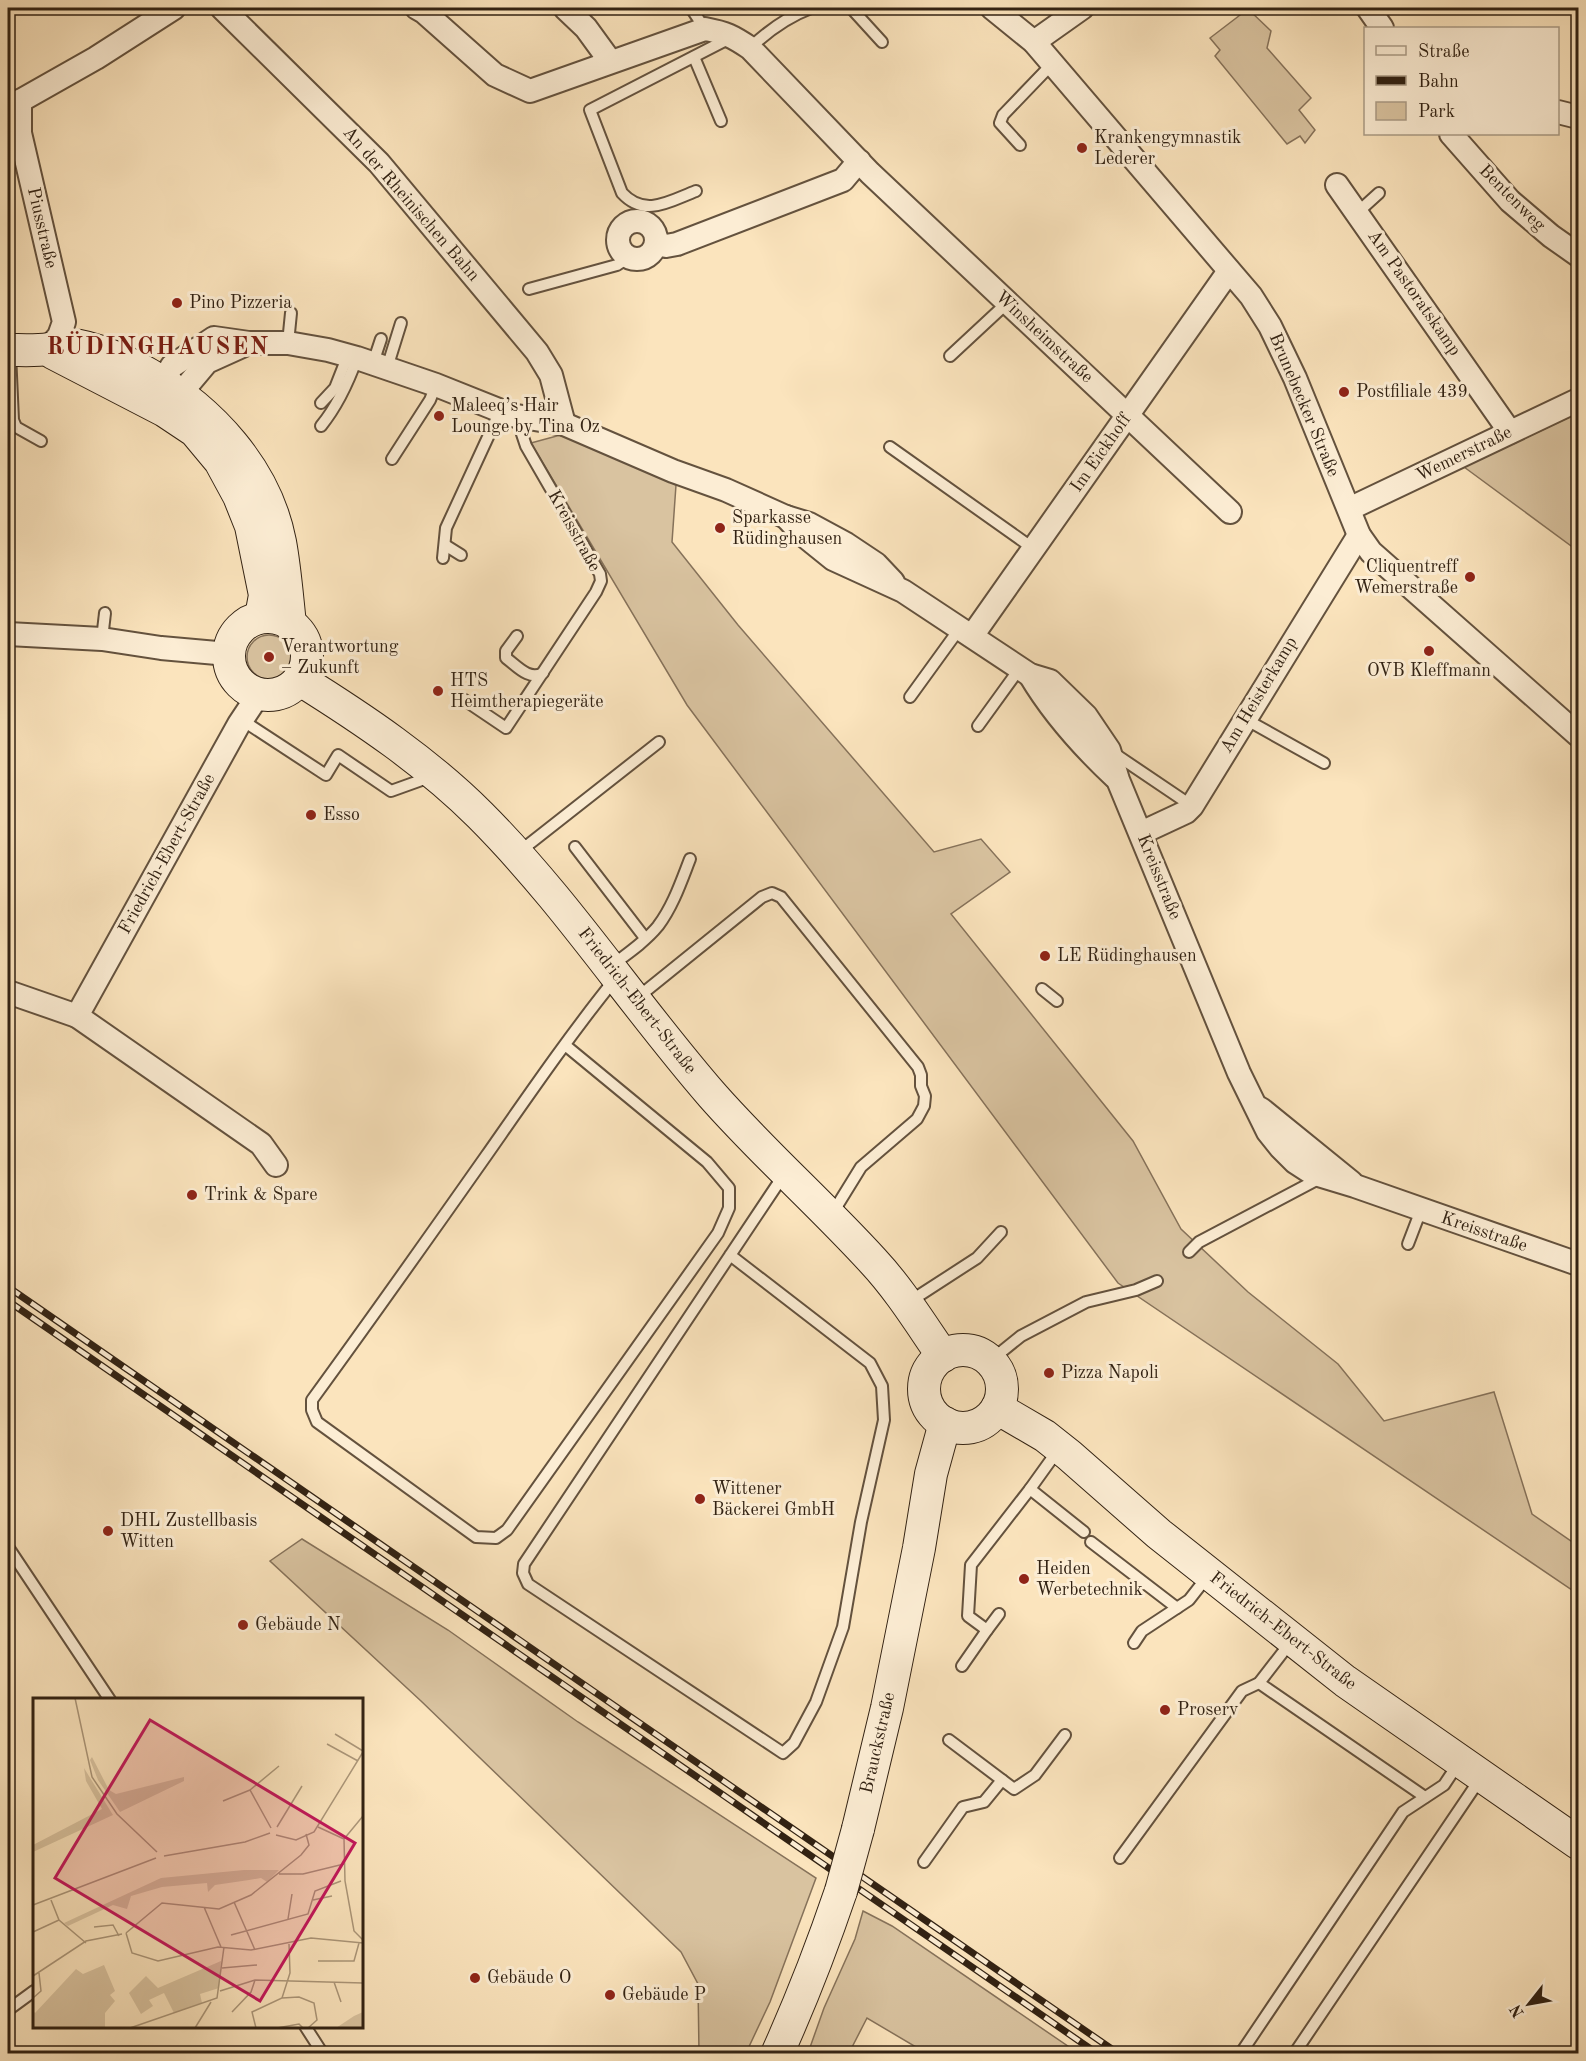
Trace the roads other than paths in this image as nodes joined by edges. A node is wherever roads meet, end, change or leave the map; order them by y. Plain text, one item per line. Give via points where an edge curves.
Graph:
1 (174, 8) edge
2 (222, 8) edge
3 (417, 8) edge
4 (565, 8) edge
5 (691, 8) edge
6 (811, 8) edge
7 (851, 8) edge
8 (992, 8) edge
9 (1082, 8) edge
10 (1368, 8) edge
11 (1381, 27) edge
12 (705, 29) junction
13 (741, 42) junction
14 (882, 42) dead end
15 (1034, 42) junction
16 (694, 57) junction
17 (610, 61) junction
18 (1052, 64) junction
19 (14, 100) edge
20 (1559, 112) edge
21 (1578, 117) edge
22 (721, 121) dead end
23 (1454, 135) edge
24 (1020, 144) dead end
25 (859, 162) junction
26 (1337, 184) dead end
27 (696, 191) dead end
28 (1379, 193) dead end
29 (1358, 212) junction
30 (656, 243) junction
31 (1578, 255) edge
32 (629, 257) junction
33 (1229, 271) junction
34 (529, 289) dead end
35 (1007, 303) junction
36 (291, 313) dead end
37 (401, 323) dead end
38 (381, 339) dead end
39 (288, 344) junction
40 (9, 350) edge
41 (47, 350) junction
42 (950, 356) dead end
43 (366, 361) junction
44 (436, 385) junction
45 (164, 397) junction
46 (1578, 400) edge
47 (321, 403) dead end
48 (508, 413) junction
49 (1127, 416) junction
50 (564, 424) junction
51 (321, 426) dead end
52 (1510, 432) junction
53 (41, 441) dead end
54 (890, 447) dead end
55 (392, 459) dead end
56 (1349, 509) junction
57 (1230, 512) dead end
58 (1359, 535) junction
59 (445, 544) junction
60 (1034, 549) junction
61 (461, 555) dead end
62 (443, 558) dead end
63 (105, 613) dead end
64 (276, 621) junction
65 (966, 632) junction
66 (8, 634) edge
67 (517, 636) dead end
68 (102, 639) junction
69 (228, 654) junction
70 (1025, 671) junction
71 (543, 673) junction
72 (299, 679) junction
73 (910, 697) dead end
74 (463, 699) dead end
75 (250, 707) junction
76 (1245, 719) junction
77 (978, 726) dead end
78 (1578, 735) edge
79 (659, 742) dead end
80 (1109, 750) junction
81 (1324, 764) dead end
82 (436, 774) junction
83 (1118, 780) junction
84 (1191, 806) junction
85 (1141, 833) junction
86 (575, 847) dead end
87 (517, 854) junction
88 (690, 859) dead end
89 (645, 938) junction
90 (620, 981) junction
91 (1042, 989) dead end
92 (8, 992) edge
93 (1058, 1001) dead end
94 (77, 1016) junction
95 (564, 1045) junction
96 (276, 1165) dead end
97 (1327, 1172) junction
98 (785, 1173) junction
99 (1421, 1210) junction
100 (830, 1217) junction
101 (1001, 1232) dead end
102 (1408, 1244) dead end
103 (1189, 1252) dead end
104 (730, 1255) junction
105 (1578, 1264) edge
106 (1157, 1281) dead end
107 (908, 1303) junction
108 (943, 1356) junction
109 (990, 1361) junction
110 (997, 1408) junction
111 (945, 1423) junction
112 (1060, 1448) junction
113 (1030, 1489) junction
114 (1084, 1532) dead end
115 (1091, 1542) dead end
116 (8, 1546) edge
117 (1209, 1574) junction
118 (1177, 1608) junction
119 (999, 1614) dead end
120 (987, 1630) junction
121 (1292, 1640) junction
122 (1134, 1643) dead end
123 (962, 1666) dead end
124 (1259, 1683) junction
125 (109, 1698) edge
126 (1065, 1735) dead end
127 (949, 1740) dead end
128 (1471, 1769) junction
129 (1002, 1780) junction
130 (1425, 1797) junction
131 (1578, 1843) edge
132 (1120, 1858) dead end
133 (924, 1862) dead end
134 (33, 1992) edge
135 (8, 2010) edge
136 (306, 2028) edge
137 (1242, 2050) dead end
138 (323, 2054) edge
139 (777, 2054) edge
140 (1294, 2054) edge

1 - 19 street, Piusstraße via 96,57
2 - 50 street, An der Rheinischen Bahn via 379,163 537,352 551,375
3 - 17 street via 495,75 530,91
4 - 17 street via 586,28
5 - 12 lane
6 - 13 lane
7 - 14 lane
8 - 15 street, Brunebecker Straße
9 - 15 street
10 - 11 street
12 - 13 street via 728,33
12 - 17 street
13 - 16 lane
13 - 25 street, Winsheimstraße
15 - 18 street, Brunebecker Straße
16 - 22 lane
16 - 27 lane via 590,110 622,193 630,202 656,206
18 - 24 lane via 1003,115 1000,123
18 - 33 street, Brunebecker Straße
19 - 41 street, Piusstraße via 64,322
20 - 21 street
23 - 31 street, Bentenweg via 1510,201
25 - 30 street via 843,180 677,244
25 - 35 street, Winsheimstraße
26 - 29 street, Am Pastoratskamp
28 - 29 lane
29 - 52 street, Am Pastoratskamp
30 - 32 street via 643,258
30 - 32 street via 651,228 638,221 629,223 622,229 618,242
32 - 34 lane via 617,265
33 - 49 street, Im Eickhoff
33 - 56 street, Brunebecker Straße via 1270,326
35 - 42 lane
35 - 49 street, Winsheimstraße
36 - 39 lane
37 - 43 lane
38 - 43 lane
39 - 43 street, Kreisstraße
39 - 45 street, Kreisstraße via 214,338 172,366
40 - 41 street
40 - 53 lane via 13,420 16,427
41 - 45 street via 97,382
41 - 45 street via 71,345 130,364
43 - 44 street, Kreisstraße
43 - 47 lane
43 - 51 lane
44 - 48 street, Kreisstraße
44 - 55 lane
45 - 64 street via 224,433 260,486 280,541
46 - 52 street, Wemerstraße
48 - 50 street, Kreisstraße
48 - 59 lane via 446,528
48 - 71 lane, Kreisstraße via 600,574 599,586
49 - 57 street, Winsheimstraße
49 - 60 street, Im Eickhoff
50 - 65 street, Kreisstraße via 786,517 833,559 903,591
52 - 56 street, Wemerstraße
54 - 60 lane
56 - 58 street, Brunebecker Straße
58 - 76 street, Am Heisterkamp
58 - 78 street, Brunebecker Straße via 1371,552
59 - 61 lane
59 - 62 lane
60 - 65 street, Im Eickhoff
63 - 68 lane
64 - 69 street via 249,622 238,630
64 - 72 street via 302,638 307,656
65 - 70 street, Kreisstraße
65 - 73 lane
66 - 68 street
67 - 71 lane via 506,651 506,658 530,675
68 - 69 street
69 - 75 street via 233,675 248,690
70 - 77 lane
70 - 80 street, Kreisstraße via 1050,681 1064,693 1086,716
70 - 83 street, Kreisstraße
71 - 74 lane, Kreisstraße via 506,728
72 - 75 street via 281,693
72 - 82 street, Friedrich-Ebert-Straße
75 - 82 lane via 326,775 338,755 391,792
75 - 94 street, Friedrich-Ebert-Straße
76 - 81 lane
76 - 84 street, Am Heisterkamp
79 - 87 lane
80 - 83 street, Kreisstraße
80 - 84 lane
82 - 87 street, Friedrich-Ebert-Straße
83 - 85 street, Kreisstraße
84 - 85 street, Am Heisterkamp
85 - 97 street, Kreisstraße via 1239,1073 1268,1132 1295,1162
86 - 89 lane
87 - 90 street, Friedrich-Ebert-Straße
88 - 89 lane via 674,898 657,927
89 - 90 lane
90 - 95 lane
90 - 98 street, Friedrich-Ebert-Straße via 663,1038
90 - 100 lane via 762,897 772,893 781,897 918,1067 925,1096 917,1119 861,1167
91 - 93 lane
92 - 94 street
94 - 96 street via 261,1144
95 - 95 lane via 312,1400 316,1422 476,1537 496,1538 507,1530 718,1233 729,1208 729,1188 707,1162
97 - 99 street, Kreisstraße
97 - 103 lane via 1199,1242
98 - 100 street, Friedrich-Ebert-Straße
98 - 104 lane
99 - 102 lane
99 - 105 street, Kreisstraße
100 - 107 street, Friedrich-Ebert-Straße
101 - 107 lane via 977,1258
104 - 104 lane via 524,1564 524,1573 528,1584 783,1753 794,1743 816,1702 843,1627 884,1420 882,1386 870,1363
106 - 109 lane via 1086,1302 1021,1335
107 - 108 street, Friedrich-Ebert-Straße
108 - 109 street via 964,1350
108 - 111 street via 930,1367 925,1394 932,1411
109 - 110 street via 1001,1384
110 - 111 street via 972,1427
110 - 112 street, Friedrich-Ebert-Straße
111 - 139 street, Brauckstraße, bridge via 931,1474 915,1571 858,1829 841,1891
112 - 113 lane
112 - 117 street, Friedrich-Ebert-Straße
113 - 114 lane
113 - 120 lane via 971,1565 968,1616
115 - 118 lane
116 - 125 lane
117 - 118 lane via 1189,1600
117 - 121 street, Friedrich-Ebert-Straße
118 - 122 lane via 1142,1631
119 - 120 lane
120 - 123 lane
121 - 124 lane
121 - 128 street, Friedrich-Ebert-Straße
124 - 130 lane
124 - 132 lane via 1242,1691
126 - 129 lane via 1035,1775 1014,1789
127 - 129 lane
128 - 130 lane
128 - 131 street, Friedrich-Ebert-Straße
128 - 140 lane
129 - 133 lane via 984,1802 963,1807
130 - 137 lane via 1403,1812
134 - 135 lane
136 - 138 lane

